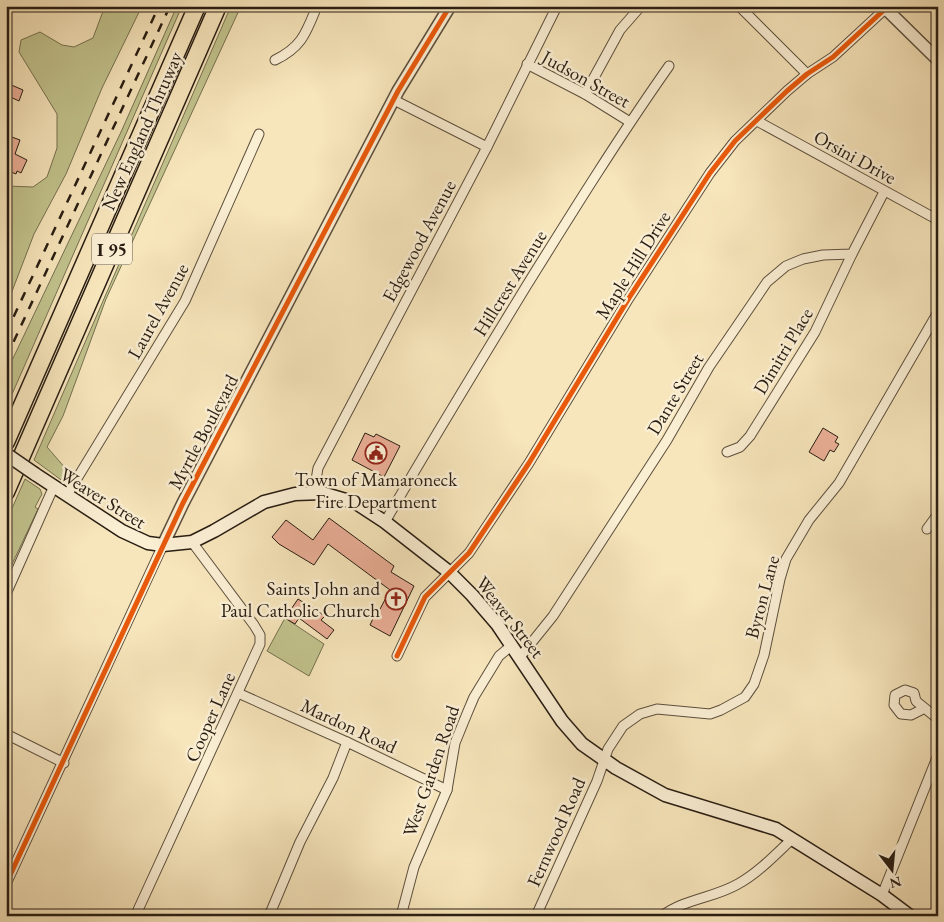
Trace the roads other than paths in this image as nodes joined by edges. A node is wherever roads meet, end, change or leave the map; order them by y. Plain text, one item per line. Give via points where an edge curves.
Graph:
1 (197, 6) edge
2 (218, 6) edge
3 (317, 6) edge
4 (450, 6) edge
5 (557, 6) edge
6 (641, 6) edge
7 (739, 6) edge
8 (884, 8) edge
9 (275, 60) dead end
10 (938, 60) edge
11 (527, 64) junction
12 (669, 66) dead end
13 (807, 74) junction
14 (585, 94) junction
15 (394, 100) junction
16 (757, 121) junction
17 (630, 122) junction
18 (259, 134) dead end
19 (487, 147) junction
20 (884, 192) junction
21 (938, 220) edge
22 (852, 254) junction
23 (938, 312) edge
24 (6, 442) edge
25 (727, 452) dead end
26 (6, 454) edge
27 (54, 486) junction
28 (6, 492) edge
29 (314, 492) junction
30 (67, 495) junction
31 (938, 514) edge
32 (386, 522) junction
33 (927, 529) dead end
34 (192, 542) junction
35 (163, 544) junction
36 (449, 572) junction
37 (6, 594) edge
38 (511, 646) junction
39 (397, 656) dead end
40 (520, 657) junction
41 (238, 693) junction
42 (923, 709) dead end
43 (938, 719) edge
44 (6, 734) edge
45 (347, 742) junction
46 (938, 755) edge
47 (604, 760) junction
48 (64, 763) junction
49 (447, 790) junction
50 (792, 839) junction
51 (6, 884) edge
52 (882, 895) junction
53 (138, 916) edge
54 (268, 916) edge
55 (401, 916) edge
56 (536, 916) edge
57 (662, 916) edge
58 (910, 916) edge

1 - 24 highway, New England Thruway / I 95
2 - 28 highway, New England Thruway / I 95
3 - 9 street via 301,42
4 - 15 street, Myrtle Boulevard
5 - 11 street, Edgewood Avenue
6 - 14 street via 617,36
7 - 13 street
8 - 10 street
8 - 13 street, Maple Hill Drive via 833,57
11 - 14 street, Judson Street
11 - 19 street, Edgewood Avenue
12 - 17 street, Hillcrest Avenue
13 - 16 street, Maple Hill Drive
14 - 17 street, Judson Street
15 - 19 street
15 - 35 street, Myrtle Boulevard
16 - 20 street, Orsini Drive
16 - 36 street, Maple Hill Drive via 735,141 710,173 629,298 529,463 469,553
17 - 32 street, Hillcrest Avenue via 433,438
18 - 30 street, Laurel Avenue via 185,301
19 - 29 street, Edgewood Avenue via 318,468
20 - 21 street, Orsini Drive
20 - 22 street
22 - 25 street, Dimitri Place via 815,332 750,436 740,447
22 - 40 street, Dante Street via 803,259 786,266 767,282 553,616
23 - 47 street, Byron Lane via 839,483 809,520 786,559 764,655 754,684 745,697 710,714 672,709 640,714 623,726
26 - 27 main road, Weaver Street, bridge
27 - 30 main road, Weaver Street
27 - 37 street
29 - 32 main road, Weaver Street via 356,503
29 - 34 main road, Weaver Street via 264,502
30 - 35 main road, Weaver Street via 122,531 148,543
31 - 33 street
32 - 36 main road, Weaver Street
34 - 35 main road, Weaver Street
34 - 41 street, Cooper Lane via 260,635 260,644
35 - 48 street, Myrtle Boulevard
36 - 38 main road, Weaver Street via 497,624
36 - 39 street, Maple Hill Drive via 425,597
38 - 40 main road, Weaver Street
38 - 49 street, West Garden Road via 499,656 469,710 455,743
40 - 47 main road, Weaver Street via 562,721 582,744
41 - 45 street, Mardon Road
41 - 53 street, Cooper Lane
42 - 43 street
44 - 48 street
45 - 49 street, Mardon Road
45 - 54 street
46 - 52 street
47 - 50 main road, Weaver Street via 665,795 756,822
47 - 56 street, Fernwood Road
48 - 51 street, Myrtle Boulevard
49 - 55 street, West Garden Road via 414,867
50 - 52 main road, Weaver Street
50 - 57 street via 758,871 737,885
52 - 58 main road, Weaver Street

